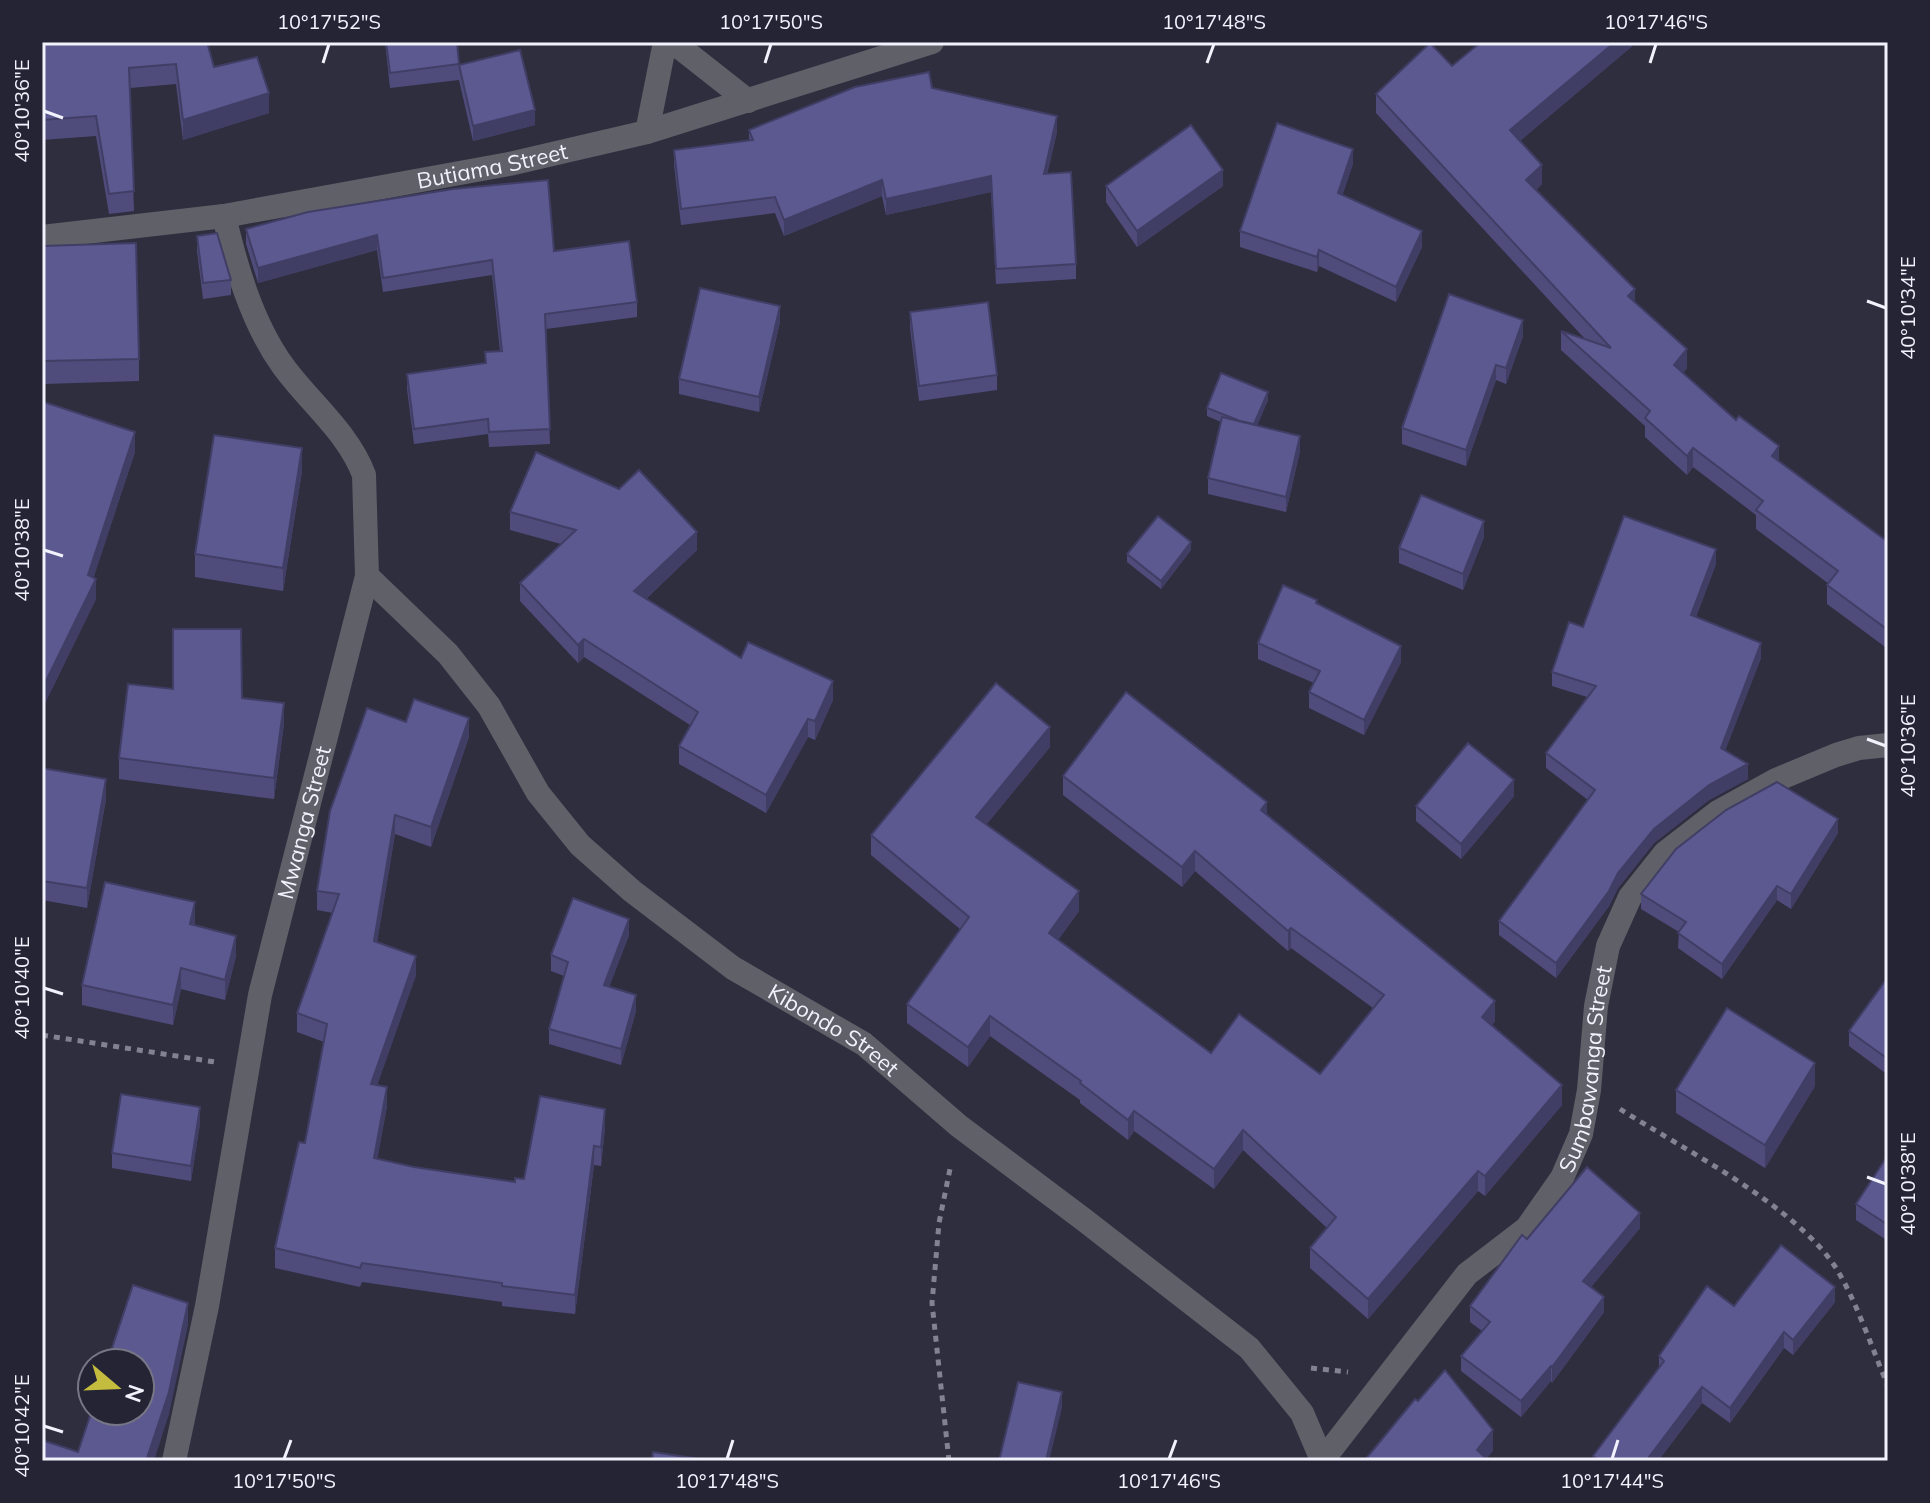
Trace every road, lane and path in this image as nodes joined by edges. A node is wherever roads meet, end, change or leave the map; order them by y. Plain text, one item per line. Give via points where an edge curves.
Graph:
1 (665, 42) edge
2 (673, 42) edge
3 (932, 42) edge
4 (748, 101) junction
5 (647, 132) junction
6 (224, 216) junction
7 (42, 237) edge
8 (367, 576) junction
9 (1888, 745) edge
10 (42, 1035) edge
11 (247, 1067) junction
12 (1589, 1090) junction
13 (959, 1126) junction
14 (1249, 1348) junction
15 (1388, 1375) junction
16 (1888, 1386) edge
17 (174, 1461) edge
18 (949, 1461) edge
19 (1322, 1461) edge

1 - 5 street
2 - 4 street
3 - 4 street, Butiama Street
4 - 5 street, Butiama Street
5 - 6 street, Butiama Street via 509,164
6 - 7 street, Butiama Street
6 - 8 street, Mwanga Street via 241,281 277,357 359,461 364,475
8 - 11 street, Mwanga Street via 260,995
8 - 13 street, Kibondo Street via 448,654 489,706 538,793 580,845 733,968 864,1044
9 - 12 street, Sumbawanga Street via 1859,748 1776,780 1718,812 1665,853 1630,897 1608,946 1596,1006
10 - 11 path
11 - 17 street, Mwanga Street via 207,1306
12 - 15 street, Sumbawanga Street via 1581,1134 1562,1178 1527,1228 1467,1274
12 - 16 path via 1758,1196 1802,1230 1835,1268
13 - 14 street, Kibondo Street
13 - 18 path via 939,1223 932,1303
14 - 15 path via 1311,1368
14 - 19 street, Kibondo Street via 1302,1413
15 - 19 street, Sumbawanga Street

